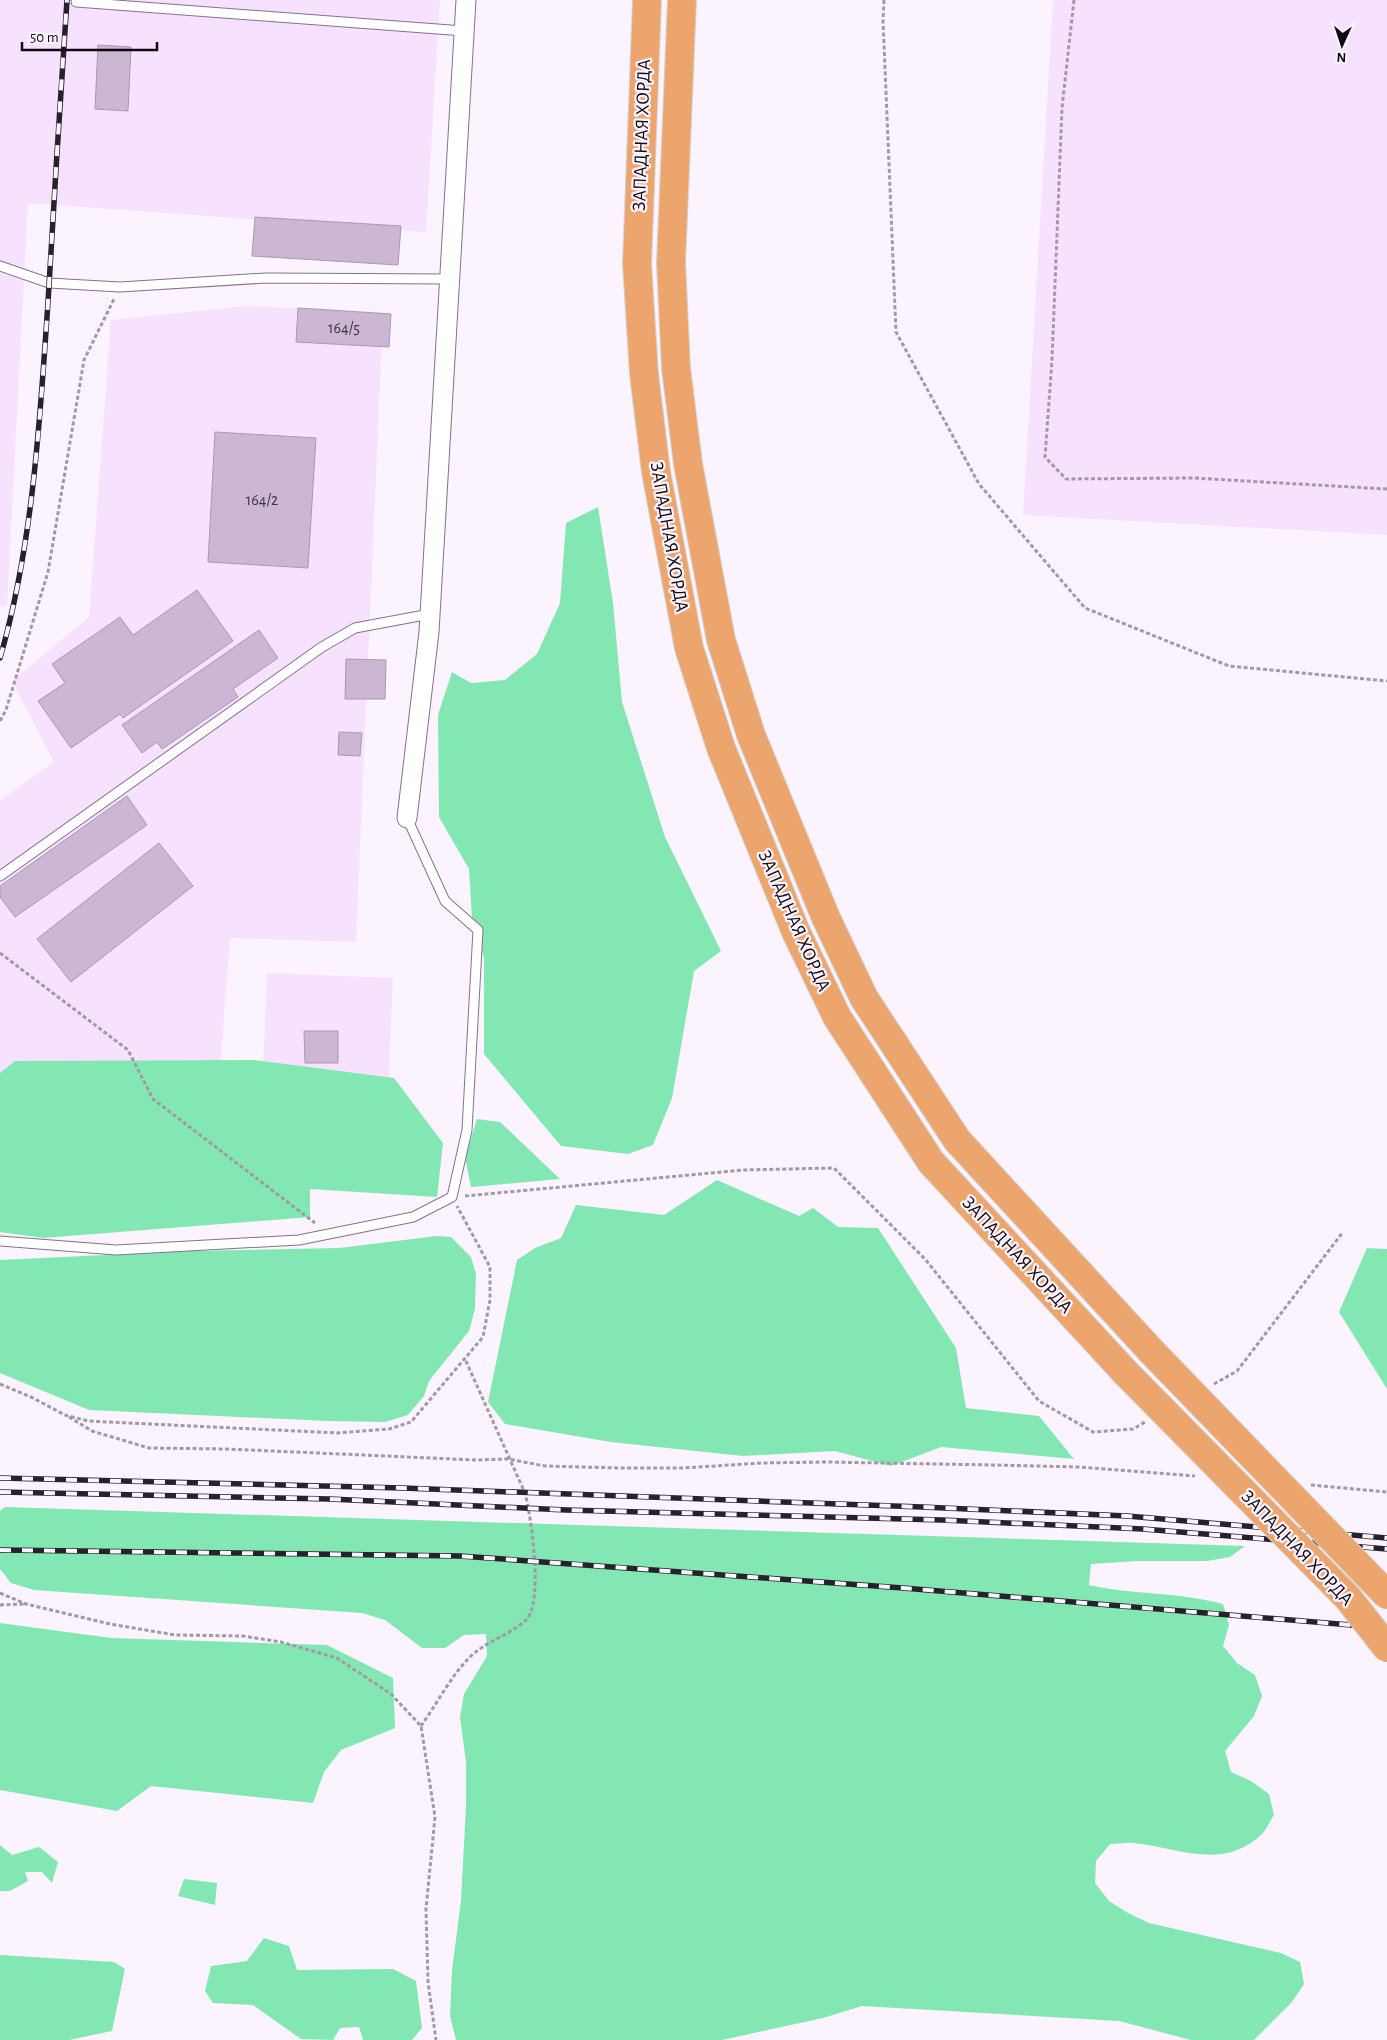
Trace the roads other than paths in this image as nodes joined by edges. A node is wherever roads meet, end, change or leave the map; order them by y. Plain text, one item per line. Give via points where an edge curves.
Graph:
1 (466, 0) edge
2 (647, 0) edge
3 (682, 0) edge
4 (76, 2) dead end
5 (464, 31) junction
6 (0, 266) edge
7 (450, 279) junction
8 (430, 614) junction
9 (407, 818) joint
10 (0, 876) edge
11 (0, 1241) edge
12 (1387, 1595) edge
13 (1387, 1648) edge

1 - 5 street
2 - 13 highway, ЗАПАДНАЯ ХОРДА, bridge via 638,264 644,374 656,472 687,639 720,748 796,932 842,1026 931,1162 1126,1373 1348,1598
3 - 12 highway, ЗАПАДНАЯ ХОРДА, bridge via 671,263 676,368 688,464 720,631 751,735 826,918 864,998 956,1140 1152,1352
4 - 5 lane
5 - 7 street
6 - 7 lane via 49,283 120,287 266,278
7 - 8 street
8 - 9 street
8 - 10 lane via 355,628 322,647
9 - 11 lane via 445,901 478,930 466,1130 452,1197 413,1216 299,1240 116,1250

